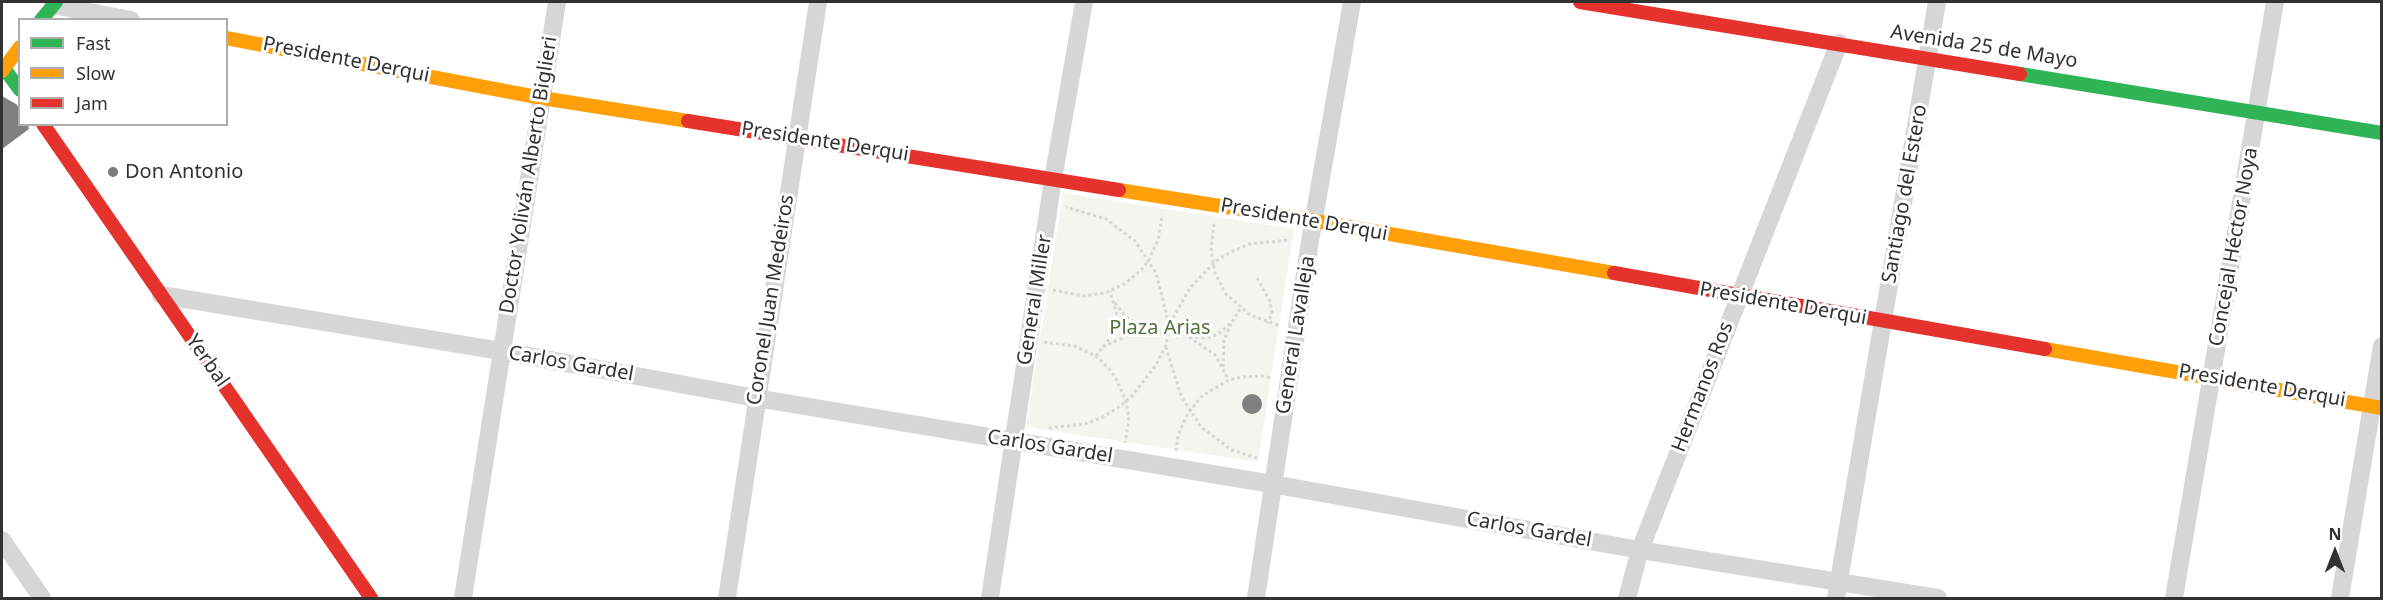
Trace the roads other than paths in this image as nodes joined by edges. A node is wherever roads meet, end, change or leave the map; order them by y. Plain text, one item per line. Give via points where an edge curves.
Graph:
1 (557, 2) edge
2 (818, 2) edge
3 (1084, 2) edge
4 (1352, 2) edge
5 (1580, 2) edge
6 (1937, 2) edge
7 (2275, 2) edge
8 (55, 3) edge
9 (1618, 4) edge
10 (43, 18) edge
11 (122, 18) edge
12 (228, 38) edge
13 (1839, 43) junction
14 (18, 49) edge
15 (1928, 58) junction
16 (2, 68) edge
17 (18, 88) edge
18 (542, 98) junction
19 (2258, 111) junction
20 (44, 126) edge
21 (2382, 133) edge
22 (796, 138) junction
23 (1053, 179) junction
24 (1315, 221) junction
25 (161, 295) junction
26 (1738, 296) junction
27 (1882, 322) junction
28 (2382, 346) edge
29 (501, 351) junction
30 (2211, 377) junction
31 (756, 398) junction
32 (2376, 407) edge
33 (1014, 441) junction
34 (1272, 484) junction
35 (2, 540) edge
36 (1640, 550) junction
37 (1837, 590) edge
38 (42, 598) edge
39 (370, 598) edge
40 (463, 598) edge
41 (726, 598) edge
42 (990, 598) edge
43 (1256, 598) edge
44 (1627, 598) edge
45 (1938, 598) edge
46 (2174, 598) edge
47 (2340, 598) edge

1 - 18 street, Doctor Yoliván Alberto Biglieri
2 - 22 street, Coronel Juan Medeiros
3 - 23 street, General Miller
4 - 24 street, General Lavalleja
5 - 9 street, Avenida 25 de Mayo
6 - 15 street, Santiago del Estero
7 - 19 street, Concejal Héctor Noya
8 - 10 street
8 - 11 street
9 - 13 street, Avenida 25 de Mayo
12 - 18 street, Presidente Derqui
13 - 15 street, Avenida 25 de Mayo
13 - 26 street, Hermanos Ros
14 - 16 street
15 - 19 street, Avenida 25 de Mayo
15 - 27 street, Santiago del Estero
16 - 17 street
18 - 22 street, Presidente Derqui
18 - 29 street, Doctor Yoliván Alberto Biglieri
19 - 21 street, Avenida 25 de Mayo
19 - 30 street, Concejal Héctor Noya
20 - 25 street, Yerbal
22 - 23 street, Presidente Derqui
22 - 31 street, Coronel Juan Medeiros
23 - 24 street, Presidente Derqui
23 - 33 street, General Miller
24 - 26 street, Presidente Derqui
24 - 34 street, General Lavalleja
25 - 29 street, Carlos Gardel
25 - 39 street, Yerbal
26 - 27 street, Presidente Derqui
26 - 36 street, Hermanos Ros
27 - 30 street, Presidente Derqui
27 - 37 street, Santiago del Estero
28 - 32 street
29 - 31 street, Carlos Gardel
29 - 40 street, Doctor Yoliván Alberto Biglieri
30 - 32 street, Presidente Derqui
30 - 46 street, Concejal Héctor Noya
31 - 33 street, Carlos Gardel
31 - 41 street, Coronel Juan Medeiros
32 - 47 street
33 - 34 street, Carlos Gardel
33 - 42 street, General Miller
34 - 36 street, Carlos Gardel
34 - 43 street, General Lavalleja
35 - 38 street
36 - 37 street, Carlos Gardel
36 - 44 street, Hermanos Ros
37 - 45 street, Carlos Gardel

